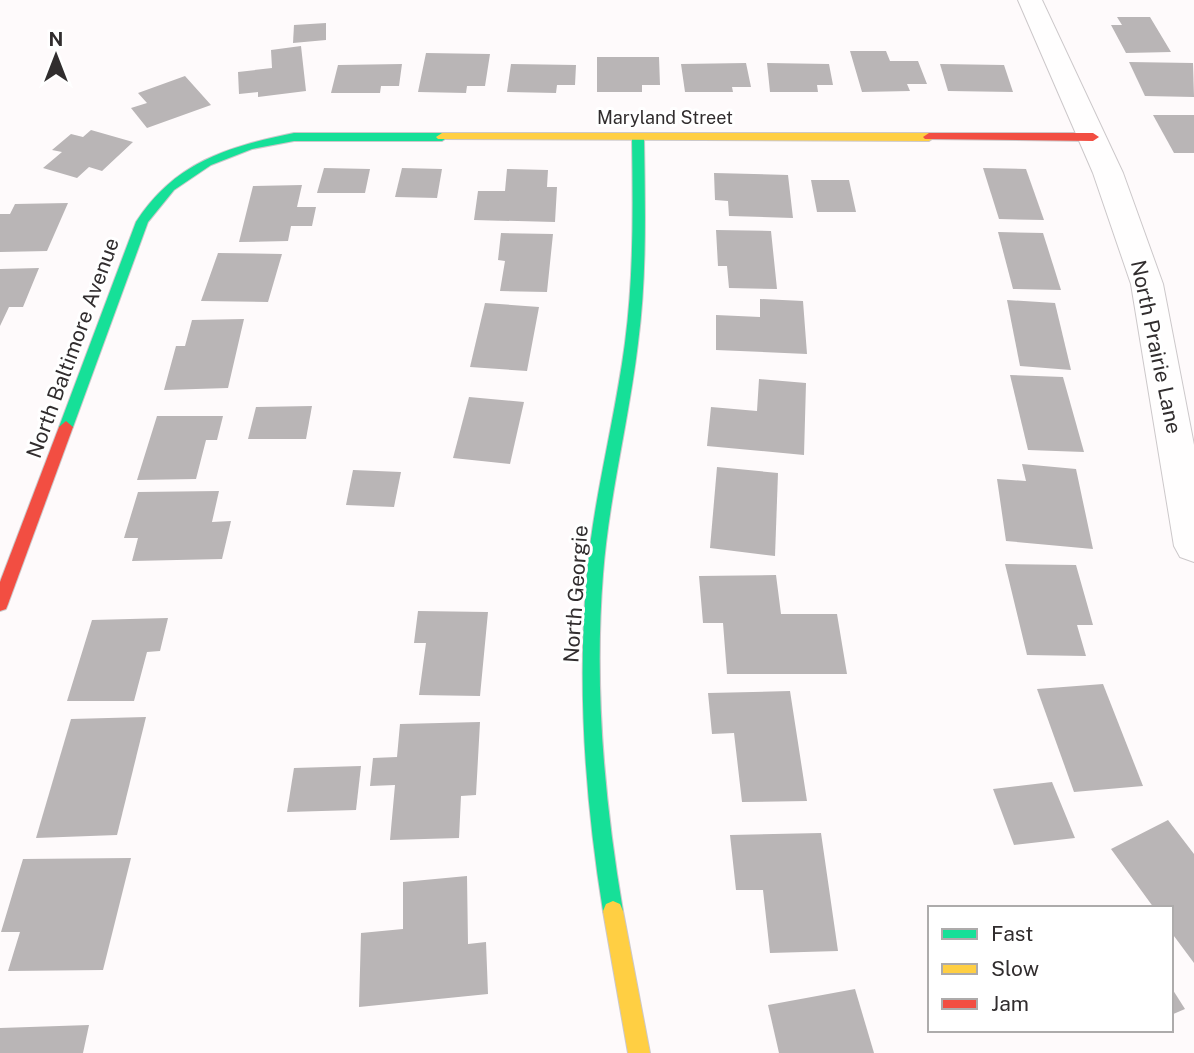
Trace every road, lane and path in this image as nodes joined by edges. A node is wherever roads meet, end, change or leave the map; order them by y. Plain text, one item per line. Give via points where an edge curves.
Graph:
1 (1030, 0) edge
2 (638, 137) junction
3 (1093, 137) junction
4 (239, 149) joint
5 (1194, 546) edge
6 (0, 604) edge
7 (639, 1053) edge

1 - 3 street, North Prairie Lane
2 - 3 street, Maryland Street
2 - 4 street, Maryland Street via 294,137
2 - 7 street, North Georgie via 640,241 628,367 605,495 593,599 591,717 602,848
3 - 5 street, North Prairie Lane via 1122,205 1147,284
4 - 6 street, North Baltimore Avenue via 174,183 142,222

